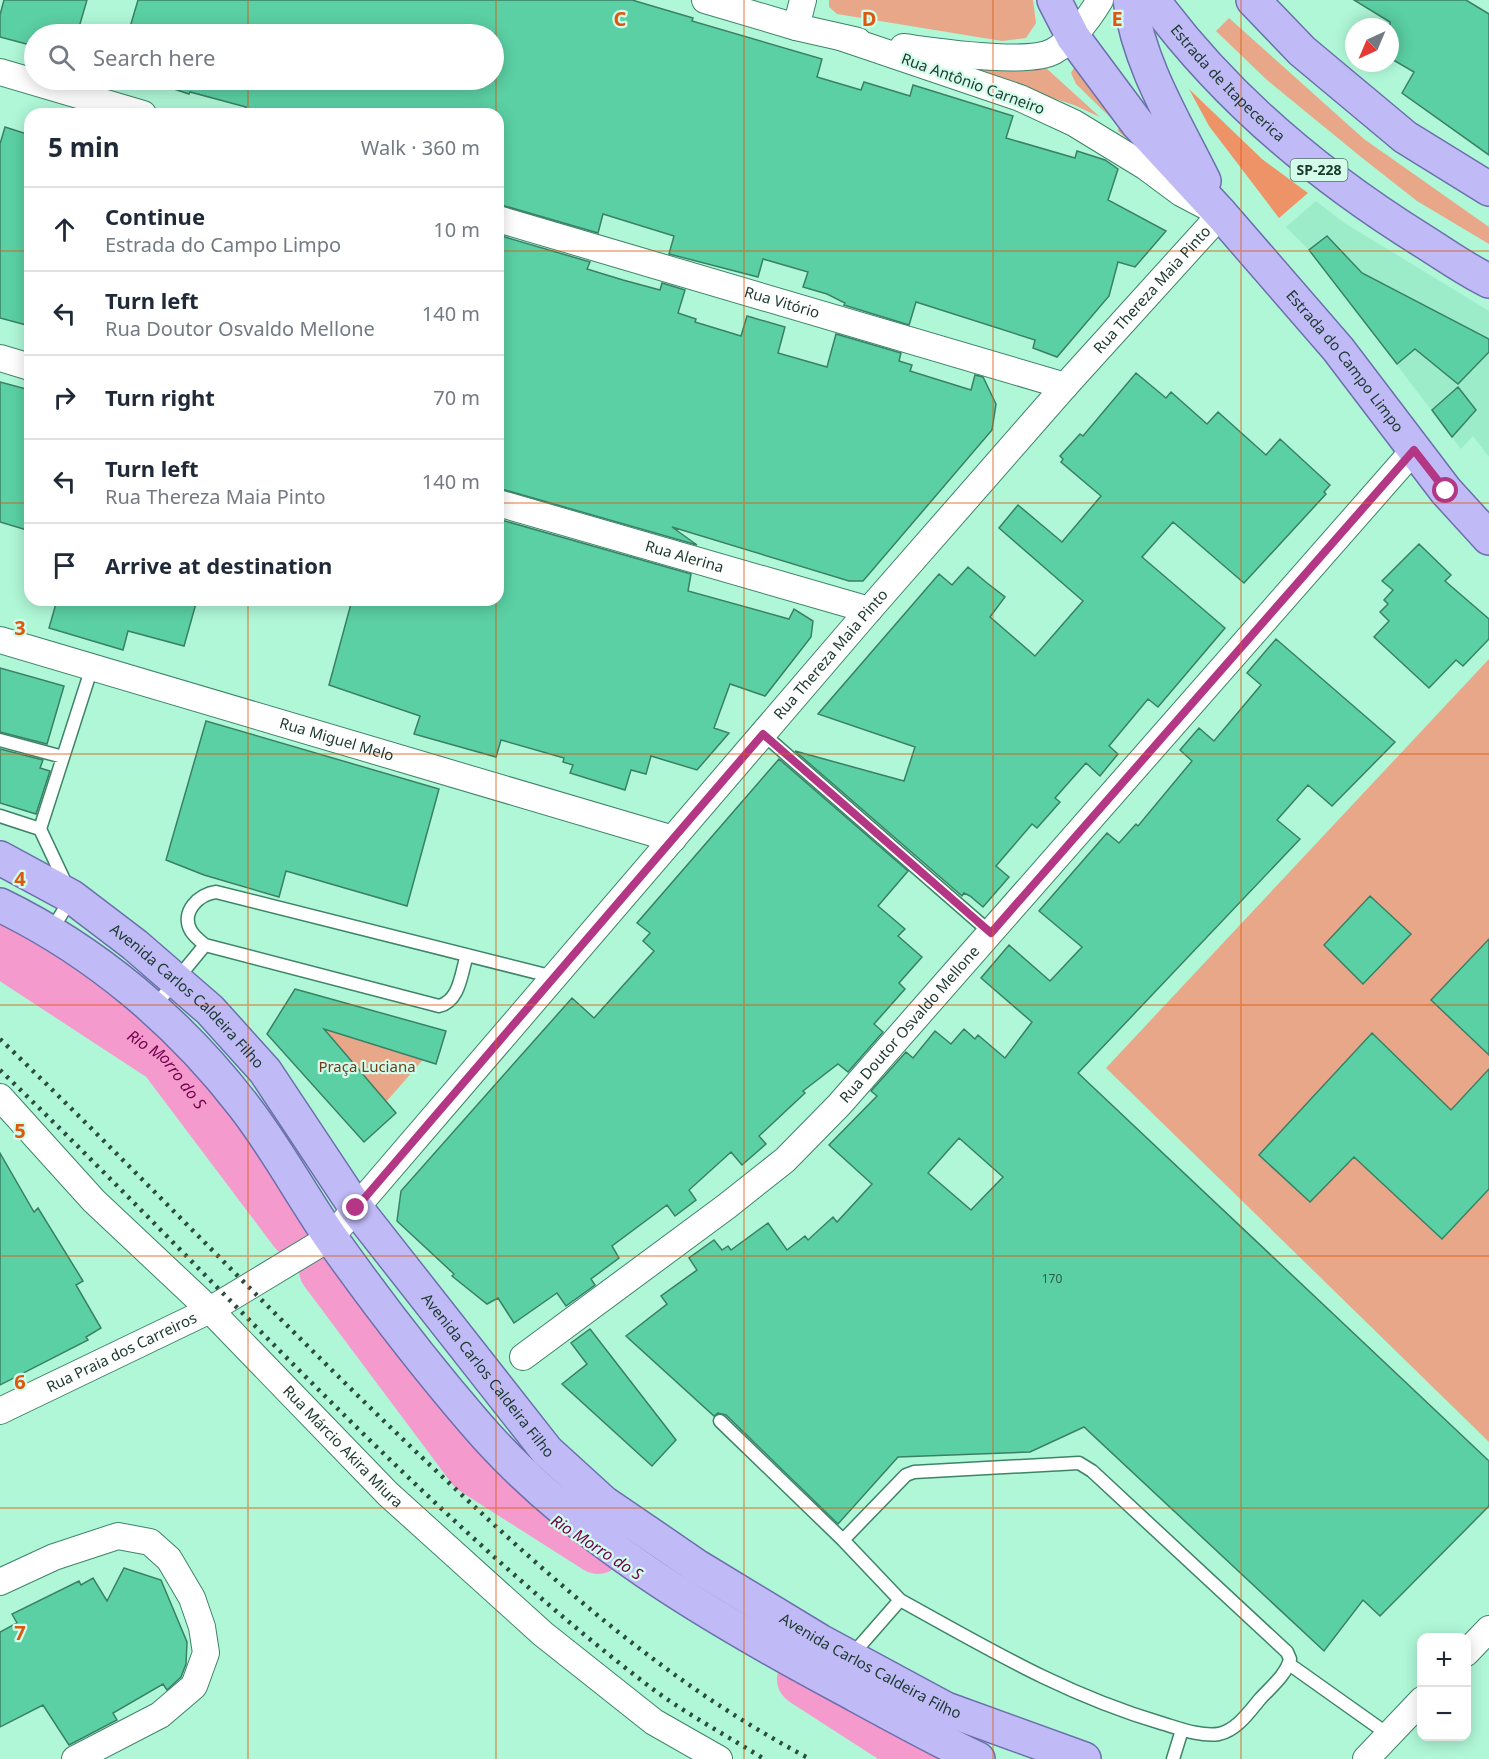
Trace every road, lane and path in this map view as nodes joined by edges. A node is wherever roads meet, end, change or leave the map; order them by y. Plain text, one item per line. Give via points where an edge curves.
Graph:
1 (705, 0) edge
2 (803, 0) edge
3 (1054, 0) edge
4 (1100, 0) edge
5 (1130, 0) edge
6 (1153, 0) edge
7 (1253, 0) edge
8 (796, 27) junction
9 (1073, 37) junction
10 (843, 39) junction
11 (0, 72) edge
12 (24, 79) edge
13 (61, 90) edge
14 (123, 108) edge
15 (1489, 189) edge
16 (1221, 214) junction
17 (504, 221) edge
18 (1489, 281) edge
19 (0, 358) edge
20 (24, 365) edge
21 (1065, 386) junction
22 (1414, 450) junction
23 (504, 505) edge
24 (1489, 538) edge
25 (869, 610) junction
26 (0, 640) edge
27 (92, 667) junction
28 (763, 734) junction
29 (0, 740) edge
30 (63, 757) junction
31 (0, 816) edge
32 (40, 829) junction
33 (673, 839) junction
34 (0, 858) edge
35 (72, 897) junction
36 (0, 905) edge
37 (50, 932) junction
38 (991, 933) junction
39 (205, 945) junction
40 (467, 955) junction
41 (554, 977) junction
42 (177, 981) junction
43 (152, 1009) junction
44 (0, 1097) edge
45 (356, 1208) junction
46 (330, 1237) junction
47 (210, 1310) junction
48 (523, 1358) dead end
49 (0, 1412) edge
50 (720, 1421) dead end
51 (843, 1540) junction
52 (0, 1582) edge
53 (900, 1600) junction
54 (1489, 1629) edge
55 (1471, 1649) edge
56 (1289, 1664) junction
57 (842, 1670) junction
58 (1417, 1705) edge
59 (1182, 1730) junction
60 (1389, 1735) junction
61 (75, 1759) edge
62 (719, 1759) edge
63 (978, 1759) edge
64 (1084, 1759) edge
65 (1173, 1759) edge
66 (1366, 1759) edge

1 - 8 street, Rua Antônio Carneiro
2 - 8 street
3 - 9 main road, Estrada do Campo Limpo
4 - 9 street, Rua Antônio Carneiro
5 - 16 main road, Estrada do Campo Limpo via 1134,26 1150,73
6 - 18 main road, Estrada de Itapecerica / SP-228 via 1174,29 1262,122 1329,179
7 - 15 main road via 1302,51 1405,137
8 - 10 street, Rua Antônio Carneiro
9 - 10 street, Rua Antônio Carneiro via 1045,55 1022,57 951,54
9 - 16 main road, Estrada do Campo Limpo via 1137,123
10 - 16 street, Rua Antônio Carneiro via 1020,98 1074,123 1180,193
11 - 12 street
13 - 14 street
16 - 21 street, Rua Thereza Maia Pinto
16 - 22 main road, Estrada do Campo Limpo via 1338,349
17 - 21 street, Rua Vitório
19 - 20 street
21 - 25 street, Rua Thereza Maia Pinto
22 - 24 main road, Estrada do Campo Limpo
22 - 38 street, Rua Doutor Osvaldo Mellone
23 - 25 street, Rua Alerina
25 - 28 street, Rua Thereza Maia Pinto
26 - 27 street, Rua Miguel Melo
27 - 30 lane
27 - 33 street, Rua Miguel Melo
28 - 33 street, Rua Thereza Maia Pinto
28 - 38 lane
29 - 30 lane
30 - 32 lane
31 - 32 lane
32 - 35 lane
33 - 41 street, Rua Thereza Maia Pinto
34 - 35 main road, Avenida Carlos Caldeira Filho
35 - 37 lane
35 - 42 main road, Avenida Carlos Caldeira Filho
36 - 37 main road, Avenida Carlos Caldeira Filho
37 - 43 main road, Avenida Carlos Caldeira Filho via 113,974
38 - 48 street, Rua Doutor Osvaldo Mellone via 861,1081 785,1160
39 - 40 lane via 439,1006 455,995
39 - 40 lane via 190,930 191,907 197,898 216,892
39 - 42 lane
40 - 41 lane
41 - 45 street, Rua Thereza Maia Pinto
42 - 43 lane
42 - 45 main road, Avenida Carlos Caldeira Filho via 210,1010 265,1071
43 - 46 main road, Avenida Carlos Caldeira Filho via 184,1038 244,1106
44 - 47 street, Rua Márcio Akira Miura via 94,1201
45 - 46 street, Rua Thereza Maia Pinto
45 - 57 main road, Avenida Carlos Caldeira Filho via 547,1451 603,1502
46 - 47 street, Rua Praia dos Carreiros
46 - 57 main road, Avenida Carlos Caldeira Filho via 475,1423 532,1481 584,1525 677,1592 784,1657
47 - 49 street, Rua Praia dos Carreiros
47 - 62 street, Rua Márcio Akira Miura via 388,1494 543,1634 654,1722
50 - 51 lane
51 - 53 lane
51 - 56 lane via 906,1475 914,1472 1079,1463 1287,1652
52 - 61 street via 54,1557 118,1536 150,1542 169,1559 192,1598 206,1653 194,1686 160,1714
53 - 57 lane
53 - 59 lane via 1030,1673 1105,1706
54 - 55 street
56 - 59 lane via 1238,1724 1221,1733
56 - 60 lane
57 - 63 main road, Avenida Carlos Caldeira Filho
57 - 64 main road, Avenida Carlos Caldeira Filho
58 - 60 street
59 - 65 lane
60 - 66 street

